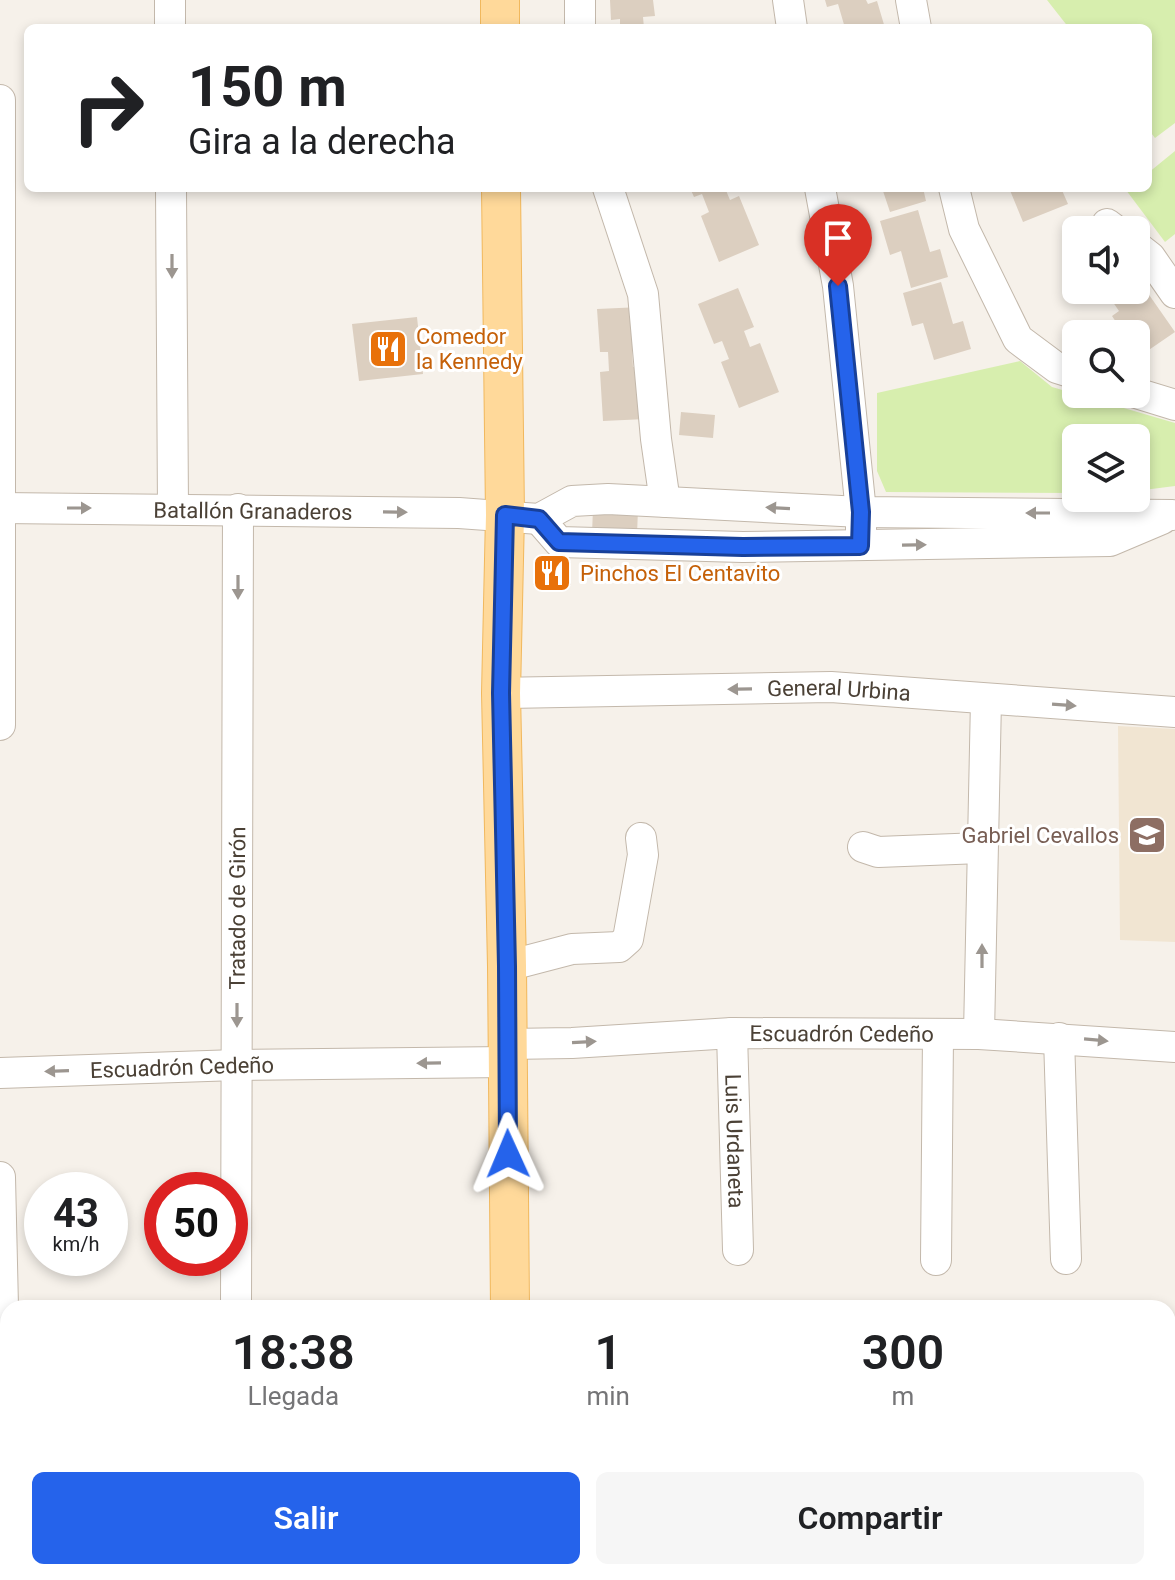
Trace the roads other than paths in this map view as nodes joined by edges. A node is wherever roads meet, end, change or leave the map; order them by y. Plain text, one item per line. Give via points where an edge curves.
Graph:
1 (170, 0) edge
2 (500, 0) edge
3 (580, 0) edge
4 (788, 0) edge
5 (911, 0) edge
6 (170, 24) edge
7 (500, 24) edge
8 (580, 24) edge
9 (791, 24) edge
10 (915, 24) edge
11 (0, 100) edge
12 (0, 153) edge
13 (24, 153) edge
14 (171, 192) edge
15 (501, 192) edge
16 (609, 192) edge
17 (821, 192) edge
18 (955, 192) edge
19 (1150, 257) edge
20 (1175, 293) edge
21 (1062, 370) edge
22 (1150, 397) edge
23 (1175, 405) edge
24 (665, 502) junction
25 (731, 505) junction
26 (1, 508) edge
27 (173, 509) junction
28 (238, 509) junction
29 (861, 512) junction
30 (1174, 515) edge
31 (522, 517) junction
32 (860, 546) junction
33 (728, 547) junction
34 (501, 693) junction
35 (986, 700) junction
36 (1175, 712) edge
37 (0, 725) edge
38 (641, 838) dead end
39 (863, 847) dead end
40 (981, 848) junction
41 (507, 966) junction
42 (732, 1033) junction
43 (979, 1034) junction
44 (938, 1035) junction
45 (1059, 1038) junction
46 (1175, 1047) edge
47 (507, 1053) junction
48 (237, 1065) junction
49 (0, 1073) edge
50 (0, 1177) edge
51 (738, 1250) dead end
52 (1066, 1259) dead end
53 (936, 1260) dead end
54 (3, 1300) edge
55 (236, 1300) edge
56 (510, 1300) edge

1 - 6 street
2 - 7 main road
3 - 8 street
4 - 9 street
5 - 10 street
11 - 12 street
12 - 13 street
12 - 26 street
14 -> 27 street
15 - 31 main road
16 - 24 street via 643,294
17 - 29 street via 838,286
18 - 21 street via 964,229 1018,339
19 - 20 street
22 - 23 street
24 - 25 street
24 - 31 street via 572,501
29 -> 25 street
25 - 33 street
26 -> 27 street, Batallón Granaderos
26 - 37 street
27 - 28 street, Batallón Granaderos
28 -> 31 street, Batallón Granaderos
28 -> 48 street, Tratado de Girón
30 -> 29 street
29 - 32 street
32 -> 30 street via 1110,541
31 - 33 street via 559,542
31 - 34 main road
32 - 33 street
35 -> 34 street, General Urbina via 831,687
34 - 41 main road
35 -> 36 street, General Urbina
35 - 40 street
38 - 41 street via 643,855 628,939 619,947 572,949
39 - 40 street via 878,852
43 -> 40 street
41 - 47 main road
42 - 44 street, Escuadrón Cedeño
47 -> 42 street, Escuadrón Cedeño via 572,1043
42 - 51 street, Luis Urdaneta
43 - 44 street, Escuadrón Cedeño
43 - 45 street, Escuadrón Cedeño
44 - 53 street
45 -> 46 street, Escuadrón Cedeño
45 - 52 street
47 -> 48 street, Escuadrón Cedeño
47 - 56 main road
48 -> 49 street, Escuadrón Cedeño
48 - 55 street, Tratado de Girón
50 - 54 street

